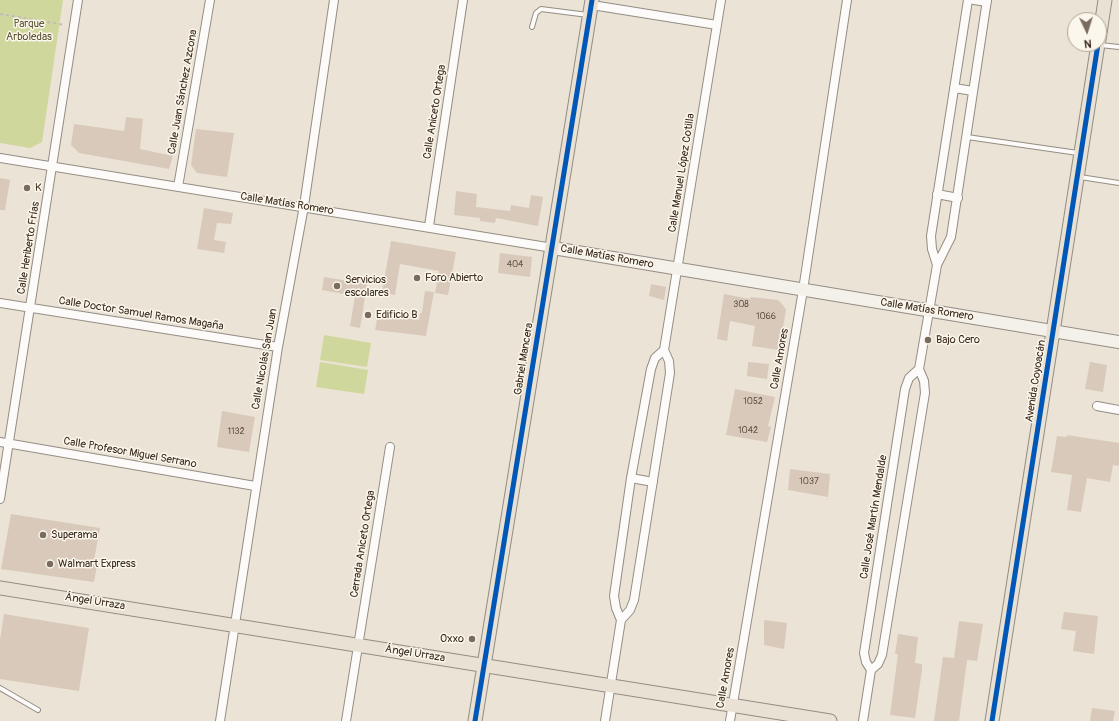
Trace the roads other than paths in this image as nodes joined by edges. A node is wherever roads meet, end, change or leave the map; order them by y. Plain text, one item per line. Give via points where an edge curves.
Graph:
1 (78, 0) edge
2 (210, 0) edge
3 (334, 0) edge
4 (463, 0) edge
5 (721, 0) edge
6 (847, 0) edge
7 (968, 0) edge
8 (974, 0) edge
9 (1105, 0) edge
10 (987, 1) edge
11 (591, 7) edge
12 (1103, 12) edge
13 (717, 25) junction
14 (532, 27) dead end
15 (1107, 45) edge
16 (1119, 47) edge
17 (1098, 52) edge
18 (954, 88) junction
19 (974, 91) junction
20 (967, 136) junction
21 (1081, 153) junction
22 (0, 158) edge
23 (52, 167) junction
24 (1077, 176) junction
25 (1119, 183) edge
26 (178, 187) junction
27 (937, 194) junction
28 (958, 198) junction
29 (304, 206) junction
30 (429, 226) junction
31 (552, 248) junction
32 (937, 265) junction
33 (677, 269) junction
34 (803, 290) junction
35 (0, 303) edge
36 (31, 308) junction
37 (929, 311) junction
38 (1054, 331) junction
39 (1119, 342) edge
40 (278, 347) junction
41 (664, 350) junction
42 (919, 369) junction
43 (1097, 406) dead end
44 (1119, 410) edge
45 (0, 442) edge
46 (9, 443) junction
47 (390, 447) dead end
48 (631, 478) junction
49 (653, 482) junction
50 (255, 486) junction
51 (0, 499) edge
52 (0, 588) edge
53 (621, 620) junction
54 (234, 625) junction
55 (358, 645) junction
56 (484, 665) junction
57 (871, 670) junction
58 (610, 686) junction
59 (0, 688) edge
60 (732, 706) junction
61 (38, 710) dead end
62 (220, 721) edge
63 (346, 721) edge
64 (475, 721) edge
65 (605, 721) edge
66 (730, 721) edge
67 (830, 721) edge
68 (863, 721) edge
69 (992, 721) edge

1 - 23 street, Calle Heriberto Frías
2 - 26 street, Calle Juan Sánchez Azcona
3 - 29 street, Calle Nicolás San Juan
4 - 30 street, Calle Aniceto Ortega
5 - 13 street, Calle Manuel López Cotilla
6 - 34 street, Calle Amores
7 - 18 street, Calle José Martín Mendalde
8 - 10 street, Calle José Martín Mendalde
9 - 12 main road, Avenida Coyoacán
10 - 19 street, Calle José Martín Mendalde
11 - 13 street
11 - 14 lane via 541,9 536,13
11 - 31 main road, Gabriel Mancera
13 - 33 street, Calle Manuel López Cotilla
15 - 16 lane
17 - 21 main road, Avenida Coyoacán
18 - 19 street
18 - 27 street, Calle José Martín Mendalde
19 - 20 street, Calle José Martín Mendalde
20 - 21 lane
20 - 28 street, Calle José Martín Mendalde
21 - 24 main road, Avenida Coyoacán
22 - 23 street, Calle Matías Romero
23 - 26 street, Calle Matías Romero
23 - 36 street, Calle Heriberto Frías
24 - 25 lane
24 - 38 main road, Avenida Coyoacán
26 - 29 street, Calle Matías Romero
27 - 28 street
27 - 32 street, Calle José Martín Mendalde via 931,236
28 - 32 street, Calle José Martín Mendalde via 951,237
29 - 30 street, Calle Matías Romero
29 - 40 street, Calle Nicolás San Juan
30 - 31 street, Calle Matías Romero
31 - 33 street, Calle Matías Romero
31 - 56 main road, Gabriel Mancera
32 - 37 street, Calle José Martín Mendalde
33 - 34 street, Calle Matías Romero
33 - 41 street, Calle Manuel López Cotilla
34 - 37 street, Calle Matías Romero
34 - 60 street, Calle Amores
35 - 36 street, Calle Doctor Samuel Ramos Magaña
36 - 40 street, Calle Doctor Samuel Ramos Magaña
36 - 46 street, Calle Heriberto Frías
37 - 38 street, Calle Matías Romero
37 - 42 street, Calle José Martín Mendalde
38 - 39 street, Calle Matías Romero
38 - 69 main road, Avenida Coyoacán
40 - 50 street, Calle Nicolás San Juan
41 - 48 street, Calle Manuel López Cotilla via 655,358 651,369
41 - 49 street, Calle Manuel López Cotilla via 669,361 670,373
42 - 57 street, Calle José Martín Mendalde via 924,381 923,400 882,656
42 - 57 street, Calle José Martín Mendalde via 909,378 903,397 864,653
43 - 44 street
45 - 46 street, Calle Profesor Miguel Serrano
46 - 50 street, Calle Profesor Miguel Serrano
46 - 51 street, Calle Heriberto Frías
47 - 55 street, Cerrada Aniceto Ortega
48 - 49 street
48 - 53 street, Calle Manuel López Cotilla via 614,596
49 - 53 street, Calle Manuel López Cotilla via 634,600 630,610
50 - 54 street, Calle Nicolás San Juan
52 - 54 main road, Ángel Urraza
53 - 58 street, Calle Manuel López Cotilla
54 - 55 main road, Ángel Urraza
54 - 62 street, Calle Nicolás San Juan
55 - 56 main road, Ángel Urraza
55 - 63 street
56 - 58 main road, Ángel Urraza
56 - 64 main road, Gabriel Mancera
57 - 68 street, Calle José Martín Mendalde
58 - 60 main road, Ángel Urraza
58 - 65 street, Calle Manuel López Cotilla
59 - 61 lane
60 - 66 street, Calle Amores
60 - 67 main road, Ángel Urraza

